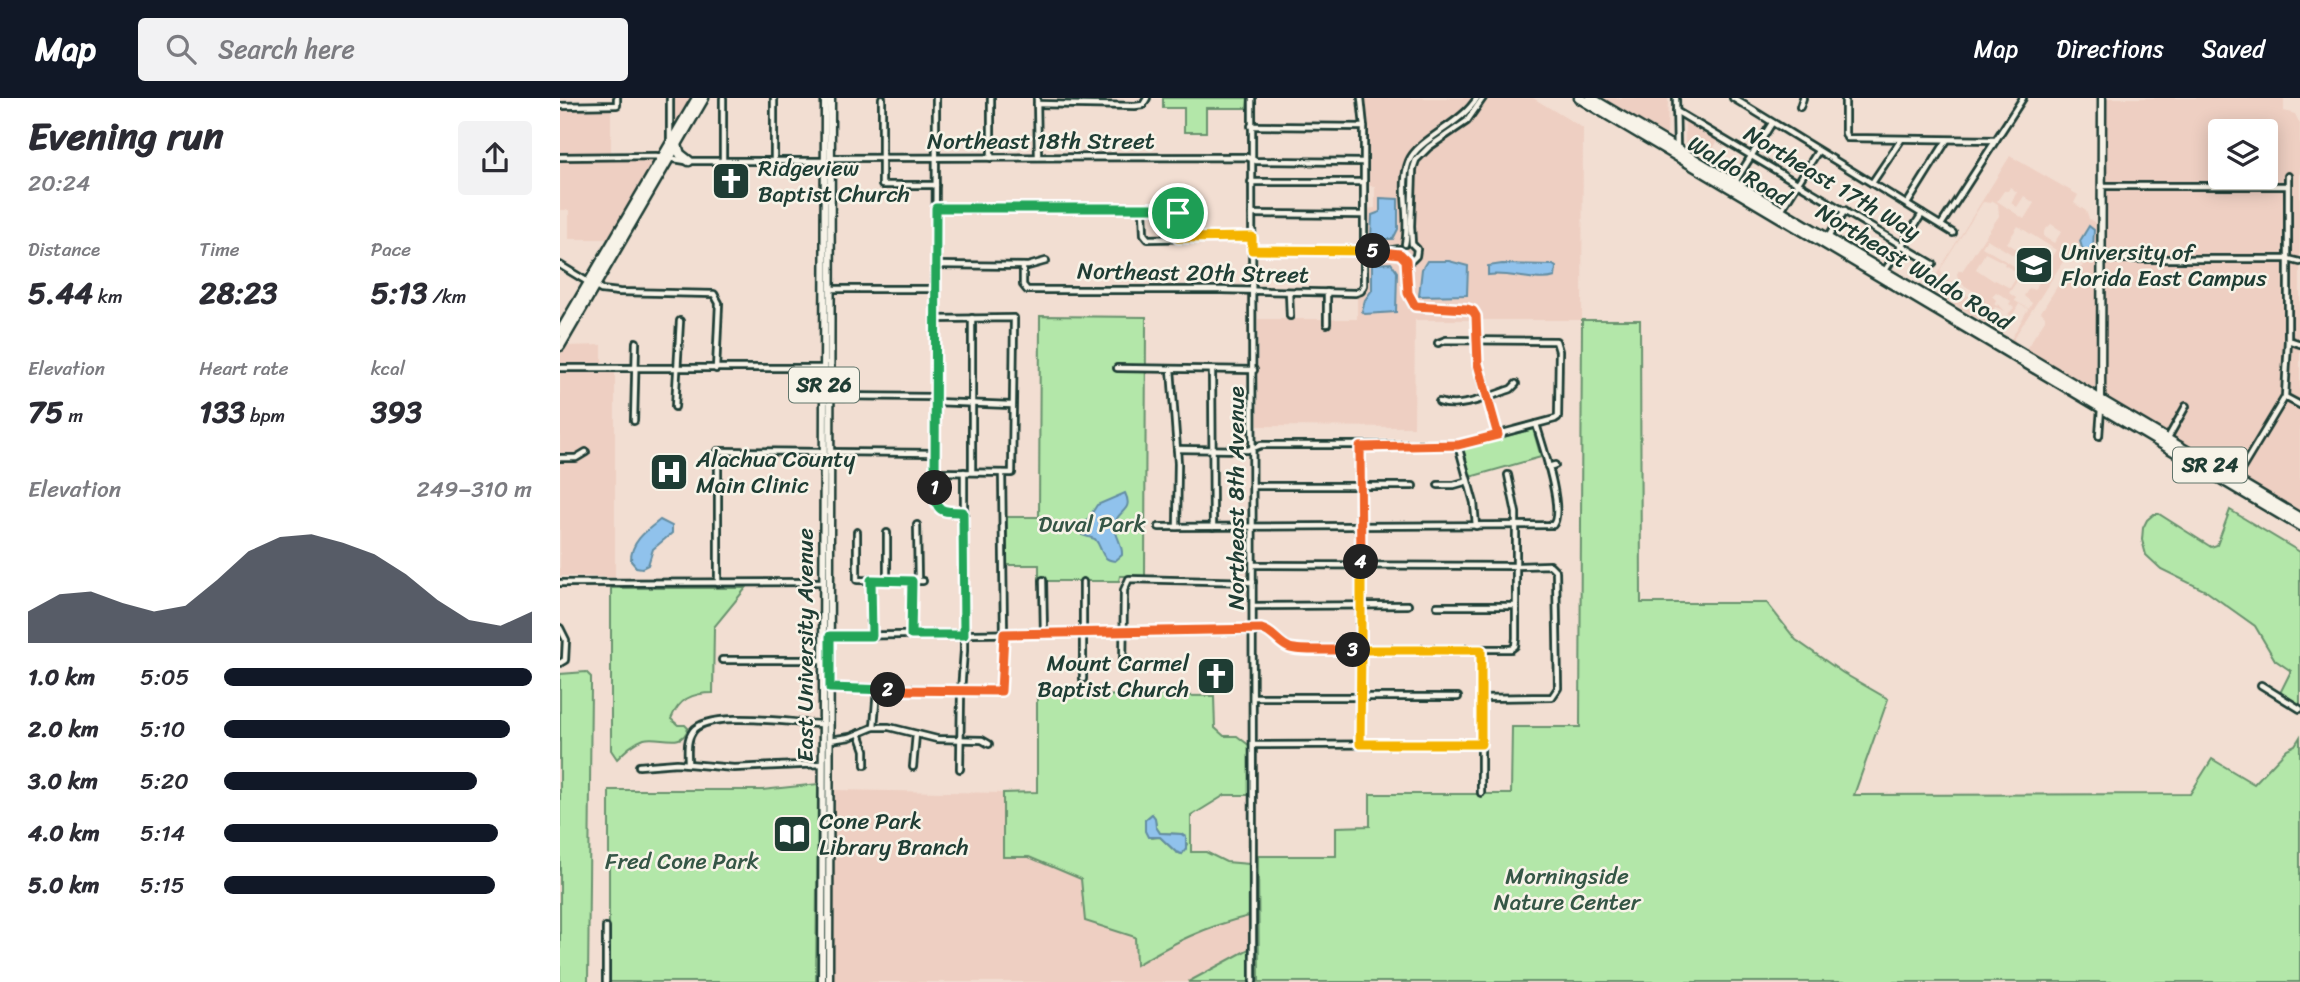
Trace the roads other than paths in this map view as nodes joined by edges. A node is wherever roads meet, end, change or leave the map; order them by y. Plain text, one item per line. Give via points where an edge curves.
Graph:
1 (617, 98) edge
2 (670, 98) edge
3 (697, 98) edge
4 (704, 98) edge
5 (723, 98) edge
6 (774, 98) edge
7 (825, 98) edge
8 (831, 98) edge
9 (882, 98) edge
10 (936, 98) edge
11 (991, 98) edge
12 (1076, 98) edge
13 (1112, 98) edge
14 (1252, 98) edge
15 (1361, 98) edge
16 (1477, 98) edge
17 (1483, 98) edge
18 (1579, 98) edge
19 (1591, 98) edge
20 (1676, 98) edge
21 (1733, 98) edge
22 (1803, 98) edge
23 (1845, 98) edge
24 (2023, 98) edge
25 (2102, 98) edge
26 (1146, 100) edge
27 (1037, 101) edge
28 (1076, 105) junction
29 (560, 106) edge
30 (1112, 106) junction
31 (1800, 107) dead end
32 (1676, 111) junction
33 (1772, 123) junction
34 (1251, 126) junction
35 (1364, 127) junction
36 (1445, 134) junction
37 (1902, 139) junction
38 (1947, 139) junction
39 (1996, 140) junction
40 (674, 144) junction
41 (1818, 151) junction
42 (1677, 154) junction
43 (1751, 155) junction
44 (560, 157) edge
45 (666, 157) junction
46 (1038, 157) junction
47 (882, 158) junction
48 (935, 158) junction
49 (990, 158) junction
50 (1251, 159) junction
51 (828, 160) junction
52 (689, 161) junction
53 (774, 161) junction
54 (723, 162) junction
55 (1364, 162) junction
56 (2288, 176) dead end
57 (1251, 181) junction
58 (1363, 182) junction
59 (1872, 183) junction
60 (1797, 184) junction
61 (936, 185) junction
62 (1732, 186) junction
63 (2102, 186) junction
64 (2288, 186) junction
65 (1907, 204) junction
66 (936, 208) junction
67 (1143, 209) junction
68 (1845, 210) junction
69 (1779, 213) junction
70 (1252, 214) junction
71 (1922, 214) junction
72 (1363, 215) junction
73 (1941, 226) junction
74 (1952, 233) dead end
75 (1252, 237) junction
76 (1178, 238) junction
77 (1826, 241) junction
78 (1405, 244) junction
79 (1412, 244) junction
80 (1900, 245) junction
81 (1252, 250) junction
82 (1363, 251) junction
83 (1400, 252) junction
84 (2102, 259) junction
85 (2288, 259) junction
86 (1409, 260) junction
87 (1046, 261) dead end
88 (2300, 262) edge
89 (1933, 264) dead end
90 (560, 265) edge
91 (936, 265) junction
92 (1023, 266) junction
93 (1882, 275) junction
94 (591, 285) junction
95 (827, 289) junction
96 (936, 289) junction
97 (1253, 291) junction
98 (1289, 292) junction
99 (1327, 292) junction
100 (1290, 316) dead end
101 (972, 318) junction
102 (936, 319) junction
103 (680, 321) dead end
104 (1326, 324) dead end
105 (560, 332) edge
106 (1477, 340) junction
107 (2288, 340) junction
108 (636, 342) dead end
109 (1438, 343) dead end
110 (2300, 344) edge
111 (560, 346) edge
112 (560, 368) edge
113 (1116, 368) dead end
114 (635, 369) junction
115 (679, 369) junction
116 (716, 369) junction
117 (827, 369) junction
118 (1171, 369) junction
119 (1212, 370) junction
120 (1254, 370) junction
121 (1516, 384) dead end
122 (827, 396) junction
123 (1488, 396) junction
124 (2285, 397) junction
125 (935, 399) junction
126 (1439, 402) dead end
127 (972, 403) junction
128 (2101, 404) junction
129 (1012, 405) junction
130 (2300, 405) edge
131 (2186, 406) dead end
132 (675, 407) dead end
133 (634, 421) dead end
134 (1536, 425) junction
135 (1498, 435) junction
136 (2099, 436) dead end
137 (2165, 442) junction
138 (1458, 445) junction
139 (1253, 446) junction
140 (1360, 447) junction
141 (1177, 449) junction
142 (1213, 449) junction
143 (586, 452) dead end
144 (827, 452) junction
145 (935, 453) junction
146 (560, 458) edge
147 (1555, 465) dead end
148 (1548, 467) junction
149 (935, 472) junction
150 (964, 472) junction
151 (972, 472) junction
152 (1002, 473) junction
153 (1507, 475) dead end
154 (1468, 481) junction
155 (2233, 483) junction
156 (1438, 485) dead end
157 (1254, 486) junction
158 (1361, 486) junction
159 (1413, 486) dead end
160 (963, 512) junction
161 (2300, 518) edge
162 (917, 525) dead end
163 (1361, 525) junction
164 (1253, 526) junction
165 (1476, 526) junction
166 (1518, 526) junction
167 (2300, 526) edge
168 (1159, 527) dead end
169 (1177, 527) junction
170 (1213, 527) junction
171 (857, 532) dead end
172 (887, 533) dead end
173 (1253, 565) junction
174 (1361, 566) junction
175 (1516, 566) junction
176 (826, 580) junction
177 (871, 580) junction
178 (1043, 580) dead end
179 (887, 581) junction
180 (917, 581) junction
181 (1083, 582) dead end
182 (1253, 582) junction
183 (560, 583) edge
184 (718, 583) junction
185 (1361, 605) junction
186 (1253, 606) junction
187 (1408, 606) dead end
188 (1437, 606) dead end
189 (1516, 607) junction
190 (560, 628) edge
191 (1253, 629) junction
192 (1084, 633) junction
193 (1124, 633) junction
194 (1004, 634) junction
195 (1044, 634) junction
196 (911, 635) junction
197 (964, 635) junction
198 (826, 636) junction
199 (872, 636) junction
200 (1361, 650) junction
201 (1481, 650) junction
202 (722, 660) dead end
203 (826, 660) junction
204 (561, 663) edge
205 (1123, 669) dead end
206 (1083, 679) dead end
207 (2261, 685) dead end
208 (826, 689) junction
209 (877, 690) junction
210 (961, 691) junction
211 (1253, 697) junction
212 (1360, 697) junction
213 (1458, 697) dead end
214 (1481, 698) junction
215 (2300, 709) edge
216 (826, 724) junction
217 (874, 727) junction
218 (859, 733) junction
219 (916, 734) junction
220 (826, 740) junction
221 (960, 740) junction
222 (989, 744) dead end
223 (1360, 744) junction
224 (1481, 744) junction
225 (1254, 745) junction
226 (688, 764) junction
227 (826, 764) junction
228 (865, 765) dead end
229 (639, 766) dead end
230 (913, 767) dead end
231 (960, 769) dead end
232 (1481, 793) dead end
233 (606, 927) dead end
234 (826, 980) edge
235 (606, 982) edge
236 (1253, 982) edge

1 - 29 street via 617,105
2 - 40 street
3 - 40 highway
4 - 40 highway
5 - 54 street
6 - 53 street
7 - 51 main road, East University Avenue / SR 26
8 - 51 main road, East University Avenue / SR 26
9 - 47 street
10 - 48 street
11 - 49 street
12 - 28 street
13 - 30 street
14 - 34 street, Northeast 8th Avenue
15 - 35 street
16 - 36 street
17 - 36 street via 1467,121
18 - 42 highway, Waldo Road / SR 24
19 - 42 highway, Waldo Road / SR 24
20 - 32 street
21 - 33 street
22 - 31 street
23 - 37 street via 1847,138
24 - 39 street
25 - 63 main road
26 - 30 street via 1143,105
27 - 28 street
27 - 46 street
28 - 30 street
32 - 42 street
32 - 43 street, Northeast 17th Way
33 - 41 street
33 - 43 street
34 - 35 street
34 - 50 street, Northeast 8th Avenue
35 - 55 street
36 - 78 street via 1419,149 1409,163
36 - 79 street via 1422,153 1413,169
37 - 38 street
37 - 59 street
38 - 39 street
38 - 65 street
39 - 73 street
40 - 45 highway
40 - 52 highway
41 - 59 street
41 - 60 street
42 - 62 highway, Waldo Road / SR 24
42 - 62 highway, Waldo Road / SR 24 via 1707,167
43 - 60 street, Northeast 17th Way
43 - 62 street
44 - 45 street, Northeast 18th Street
45 - 52 street, Northeast 18th Street
45 - 94 highway
46 - 49 street, Northeast 18th Street
46 - 50 street, Northeast 18th Street
47 - 48 street, Northeast 18th Street
47 - 51 street, Northeast 18th Street
47 - 61 street via 882,185
48 - 49 street, Northeast 18th Street
48 - 61 street
50 - 55 street, Northeast 18th Street
50 - 57 street, Northeast 8th Avenue
51 - 53 street, Northeast 18th Street
51 - 95 main road, East University Avenue / SR 26
52 - 54 street, Northeast 18th Street
53 - 54 street, Northeast 18th Street
55 - 58 street
56 - 64 street
57 - 58 street
57 - 70 street, Northeast 8th Avenue
58 - 72 street
59 - 65 street
60 - 68 street, Northeast 17th Way
60 - 69 street
61 - 66 street
62 - 69 highway, Waldo Road / SR 24
63 - 64 street
63 - 84 main road
64 - 85 street
65 - 71 street
66 - 67 street
66 - 91 street
67 - 76 street via 1148,239
67 - 76 street via 1177,209
68 - 77 street
68 - 80 street, Northeast 17th Way
69 - 77 highway, Waldo Road / SR 24
70 - 72 street
70 - 75 street, Northeast 8th Avenue
71 - 73 street
71 - 80 street
72 - 82 street
73 - 74 street
75 - 76 street
75 - 81 street, Northeast 8th Avenue
77 - 93 highway, Waldo Road / SR 24
78 - 79 street
78 - 83 street
79 - 86 street via 1417,252
80 - 89 street, Northeast 17th Way
80 - 93 street
81 - 82 street
81 - 97 street, Northeast 8th Avenue
82 - 83 street
82 - 99 street, Northeast 20th Street via 1361,291
83 - 86 street
84 - 85 street
84 - 128 main road
85 - 88 street
85 - 107 street
86 - 106 street via 1409,297 1415,306 1473,311
87 - 92 street
90 - 94 street
91 - 92 street
91 - 96 street
92 - 97 street, Northeast 20th Street via 1025,289
93 - 128 highway, Northeast Waldo Road / SR 24
94 - 105 highway
94 - 111 highway
94 - 116 street via 619,292 715,294 719,303
95 - 96 street
95 - 117 main road, East University Avenue / SR 26
96 - 102 street
97 - 98 street, Northeast 20th Street
97 - 120 street, Northeast 8th Avenue
98 - 99 street, Northeast 20th Street
98 - 100 street
99 - 104 street
101 - 102 street
101 - 127 street
101 - 129 street via 1013,318
102 - 125 street
103 - 115 street
106 - 109 street
106 - 123 street via 1478,364
106 - 134 street via 1556,341 1558,417
107 - 110 street
107 - 124 street
108 - 114 street
112 - 114 street
113 - 118 street
114 - 115 street
114 - 133 street
115 - 116 street
115 - 132 street
116 - 117 street
117 - 122 main road, East University Avenue / SR 26
118 - 119 street
118 - 141 street
119 - 120 street
119 - 142 street
120 - 139 street, Northeast 8th Avenue
121 - 123 street via 1511,390
122 - 125 street
122 - 144 main road, East University Avenue / SR 26
123 - 126 street via 1457,404
123 - 135 street
124 - 130 street
124 - 155 street
125 - 127 street
125 - 145 street
127 - 129 street
127 - 151 street
128 - 136 street
128 - 137 highway, SR 24
129 - 152 street via 1012,473
131 - 137 street
134 - 135 street
134 - 148 street
135 - 138 street
137 - 155 highway, SR 24
138 - 140 street
138 - 154 street
139 - 140 street
139 - 142 street via 1248,450
139 - 157 street, Northeast 8th Avenue
140 - 158 street
141 - 142 street
141 - 169 street
142 - 170 street
143 - 146 street via 576,458
144 - 145 street
144 - 176 main road, East University Avenue / SR 26
144 - 184 street via 718,451
145 - 149 street
147 - 148 street
148 - 166 street via 1555,524
149 - 150 street
149 - 160 street via 936,505 944,511
150 - 151 street
150 - 160 street
151 - 152 street
152 - 194 street
153 - 166 street
154 - 156 street
154 - 165 street
155 - 161 highway, SR 24
155 - 167 highway, SR 24
157 - 158 street
157 - 164 street, Northeast 8th Avenue
158 - 159 street
158 - 163 street
160 - 197 street
162 - 180 street
163 - 164 street
163 - 165 street
163 - 174 street
164 - 170 street
164 - 173 street, Northeast 8th Avenue
165 - 166 street
166 - 175 street
168 - 169 street
169 - 170 street
171 - 177 street via 857,580
172 - 179 street
173 - 174 street
173 - 182 street, Northeast 8th Avenue
174 - 175 street
174 - 185 street
175 - 189 street
175 - 214 street via 1550,565 1556,571 1558,688 1552,697
176 - 184 street
176 - 198 main road, East University Avenue / SR 26
177 - 179 street
177 - 199 street
178 - 195 street
179 - 180 street
180 - 196 street
181 - 192 street
182 - 186 street, Northeast 8th Avenue
182 - 193 street via 1129,579 1124,590
183 - 184 street
185 - 186 street
185 - 187 street
185 - 200 street
186 - 191 street, Northeast 8th Avenue
188 - 189 street
189 - 201 street via 1514,647
190 - 204 street via 566,640 566,657
191 - 193 street
191 - 200 street via 1269,631 1294,649
191 - 211 street, Northeast 8th Avenue
192 - 193 street
192 - 195 street
192 - 206 street
193 - 205 street
194 - 195 street
194 - 197 street
194 - 210 street via 1001,691
196 - 197 street
196 - 199 street
197 - 210 street
198 - 199 street
198 - 203 main road, East University Avenue / SR 26
200 - 201 street
200 - 212 street
201 - 214 street
202 - 203 street
203 - 208 main road, East University Avenue / SR 26
207 - 215 street
208 - 209 street
208 - 216 main road, East University Avenue / SR 26
209 - 210 street
209 - 217 street
210 - 221 street
211 - 212 street
211 - 225 street, Northeast 8th Avenue
212 - 213 street
212 - 223 street
214 - 224 street
216 - 220 main road, East University Avenue / SR 26
216 - 226 street via 709,722 693,730
217 - 218 street
217 - 219 street
218 - 220 street
218 - 228 street
219 - 221 street
219 - 230 street
220 - 227 main road, East University Avenue / SR 26
221 - 222 street
221 - 231 street
223 - 224 street
223 - 225 street
224 - 232 street
225 - 236 street, Northeast 8th Avenue
226 - 227 street via 734,768
226 - 229 street
227 - 234 main road, East University Avenue / SR 26
233 - 235 street

